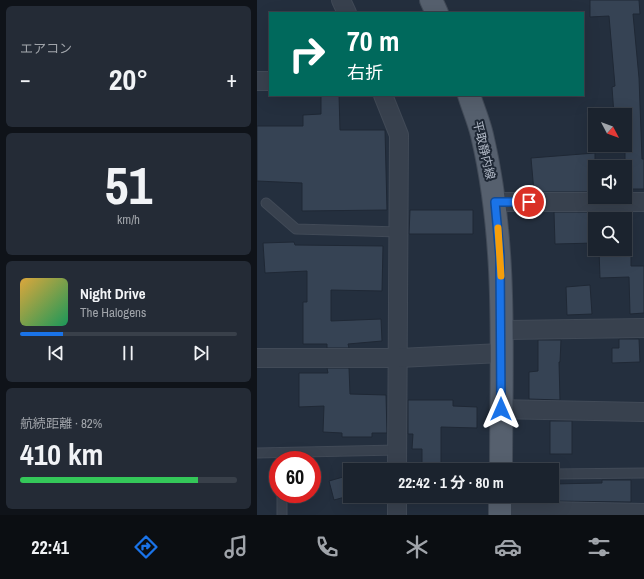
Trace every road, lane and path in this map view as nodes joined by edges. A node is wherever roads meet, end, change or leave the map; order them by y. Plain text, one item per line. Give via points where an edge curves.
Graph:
1 (341, 0) edge
2 (431, 0) edge
3 (347, 12) edge
4 (437, 12) edge
5 (257, 80) edge
6 (269, 81) edge
7 (383, 96) edge
8 (469, 96) edge
9 (495, 202) junction
10 (644, 202) edge
11 (266, 203) dead end
12 (399, 232) junction
13 (644, 328) edge
14 (501, 330) junction
15 (501, 353) junction
16 (257, 358) edge
17 (399, 358) junction
18 (501, 409) junction
19 (644, 412) edge
20 (397, 450) junction
21 (257, 453) edge
22 (269, 455) edge
23 (321, 455) edge
24 (397, 463) edge
25 (501, 463) edge
26 (644, 473) edge
27 (559, 474) edge
28 (282, 503) edge
29 (397, 503) edge
30 (500, 507) edge
31 (644, 513) edge
32 (282, 515) edge
33 (397, 515) edge

1 - 3 street
2 - 4 main road
5 - 6 street
7 - 12 street via 399,135
8 - 9 main road, 平取静内線 via 482,134
9 - 10 street
9 - 14 main road, 平取静内線 via 500,256
11 - 12 lane via 296,230
12 - 17 street
13 - 14 street
14 - 15 main road, 平取静内線
15 - 17 street
15 - 18 main road, 平取静内線
16 - 17 street
17 - 20 street
18 - 19 street
18 - 25 main road, 平取静内線
20 - 23 lane
20 - 24 street
21 - 22 lane
26 - 27 lane
28 - 32 lane
29 - 33 street
30 - 31 street

